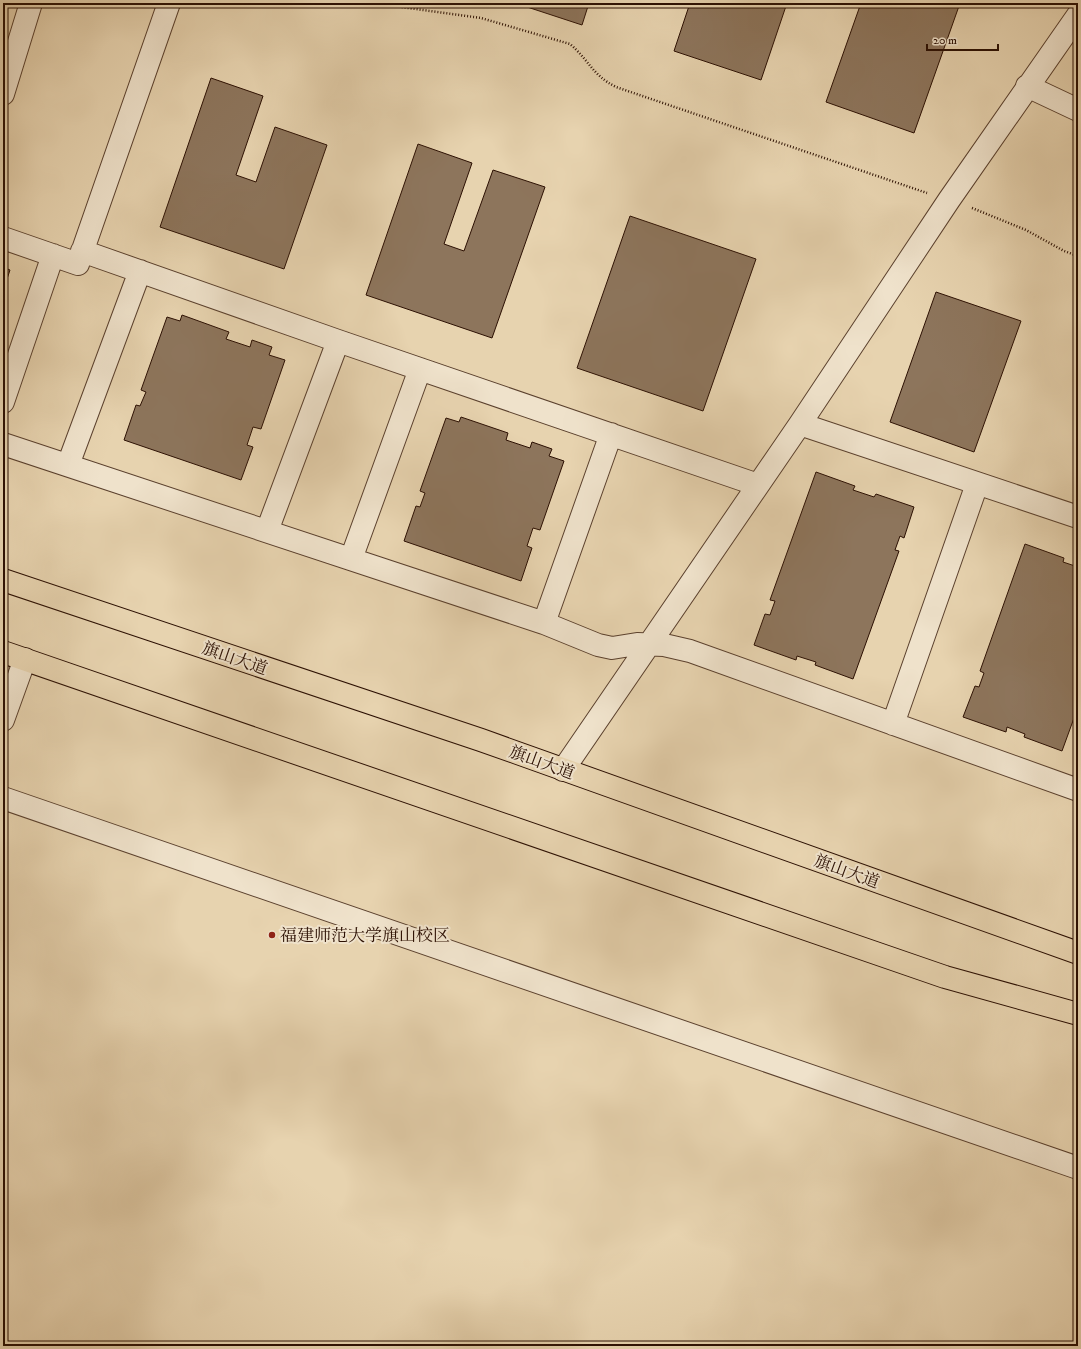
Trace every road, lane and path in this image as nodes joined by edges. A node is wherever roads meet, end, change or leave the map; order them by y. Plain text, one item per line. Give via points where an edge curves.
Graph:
1 (31, 3) edge
2 (169, 3) edge
3 (372, 3) edge
4 (1078, 15) edge
5 (1027, 86) junction
6 (3, 94) edge
7 (1078, 110) edge
8 (949, 200) junction
9 (3, 238) edge
10 (82, 251) junction
11 (54, 255) junction
12 (1078, 256) edge
13 (140, 271) junction
14 (338, 341) junction
15 (420, 369) junction
16 (3, 402) edge
17 (800, 424) junction
18 (611, 434) junction
19 (3, 444) edge
20 (68, 465) junction
21 (978, 484) junction
22 (758, 485) junction
23 (1078, 517) edge
24 (267, 531) junction
25 (351, 560) junction
26 (3, 580) edge
27 (544, 623) junction
28 (649, 644) junction
29 (3, 652) edge
30 (25, 659) junction
31 (3, 720) edge
32 (893, 724) junction
33 (563, 770) junction
34 (1078, 790) edge
35 (3, 798) edge
36 (1078, 953) edge
37 (1078, 1014) edge
38 (1078, 1168) edge

1 - 6 street
2 - 10 street
3 - 8 path via 482,18 570,44 603,80 616,87
4 - 5 street
5 - 7 street
5 - 8 street
8 - 12 path via 1026,230
8 - 17 street
9 - 11 street
10 - 11 street via 78,264
10 - 13 street
11 - 16 street
13 - 14 street
13 - 20 street
14 - 15 street
14 - 24 street
15 - 18 street
15 - 25 street
17 - 21 street
17 - 22 street
18 - 22 street
18 - 27 street
19 - 20 street
20 - 24 street
21 - 23 street
21 - 32 street
22 - 28 street
24 - 25 street
25 - 27 street
26 - 33 highway, 旗山大道 via 481,740
27 - 28 street via 598,645 612,648
28 - 32 street via 690,651
28 - 33 street
29 - 30 highway
30 - 31 street
30 - 37 highway via 945,977
32 - 34 street
33 - 36 highway, 旗山大道
35 - 38 street

